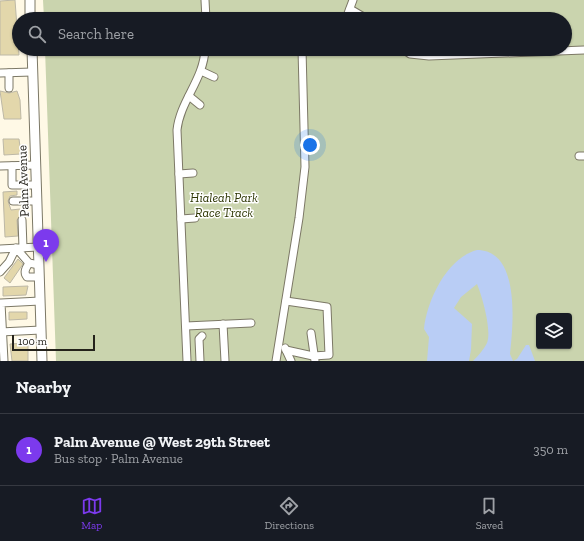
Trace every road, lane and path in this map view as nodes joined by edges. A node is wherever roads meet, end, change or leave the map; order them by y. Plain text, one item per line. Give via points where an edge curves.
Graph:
1 (30, 0) edge
2 (205, 0) edge
3 (353, 0) edge
4 (350, 9) junction
5 (30, 12) edge
6 (206, 12) edge
7 (349, 12) edge
8 (355, 12) edge
9 (572, 50) edge
10 (584, 50) edge
11 (32, 56) edge
12 (204, 56) edge
13 (302, 56) edge
14 (201, 71) junction
15 (32, 72) junction
16 (0, 73) edge
17 (9, 73) junction
18 (214, 77) dead end
19 (9, 88) dead end
20 (189, 96) junction
21 (200, 105) dead end
22 (36, 165) junction
23 (0, 166) edge
24 (12, 166) junction
25 (193, 173) dead end
26 (179, 174) junction
27 (36, 184) junction
28 (14, 201) dead end
29 (37, 201) junction
30 (195, 218) dead end
31 (181, 219) junction
32 (22, 220) dead end
33 (38, 247) junction
34 (19, 248) junction
35 (0, 249) edge
36 (29, 264) junction
37 (39, 266) junction
38 (0, 272) edge
39 (39, 276) junction
40 (0, 295) edge
41 (40, 301) junction
42 (286, 301) junction
43 (1, 303) junction
44 (251, 322) dead end
45 (223, 324) junction
46 (186, 326) junction
47 (41, 330) junction
48 (1, 332) edge
49 (311, 333) dead end
50 (202, 336) dead end
51 (280, 337) junction
52 (286, 350) junction
53 (314, 358) edge
54 (330, 358) edge
55 (4, 361) edge
56 (42, 361) edge
57 (187, 361) edge
58 (200, 361) edge
59 (225, 361) edge
60 (276, 361) edge
61 (291, 361) edge

1 - 5 main road
2 - 6 street
3 - 4 street
4 - 7 street
4 - 8 street
9 - 10 street
11 - 15 main road, Palm Avenue
12 - 14 street
13 - 42 street via 305,167
14 - 18 street
14 - 20 street
15 - 17 street
15 - 22 main road, Palm Avenue
16 - 17 street
17 - 19 street
20 - 21 street
20 - 26 street via 178,120
22 - 24 street
22 - 27 main road, Palm Avenue
23 - 24 street
24 - 27 street via 12,185
25 - 26 street
26 - 31 street
27 - 29 main road, Palm Avenue
28 - 29 street
29 - 33 main road, Palm Avenue
30 - 31 street
31 - 46 street
32 - 34 street
33 - 34 street
33 - 37 main road, Palm Avenue
34 - 35 street
34 - 36 street
34 - 38 street
36 - 37 street
36 - 39 street via 25,275
37 - 39 main road, Palm Avenue
39 - 41 main road, Palm Avenue
40 - 43 street
41 - 43 street
41 - 47 main road, Palm Avenue
42 - 51 street
42 - 54 street via 327,307
43 - 48 street
44 - 45 street
45 - 46 street
45 - 59 street
46 - 57 street
47 - 48 street
47 - 56 main road, Palm Avenue
48 - 55 street
49 - 53 street
50 - 58 street via 199,339
51 - 52 street
51 - 60 street
52 - 53 street
52 - 61 street
53 - 54 street

